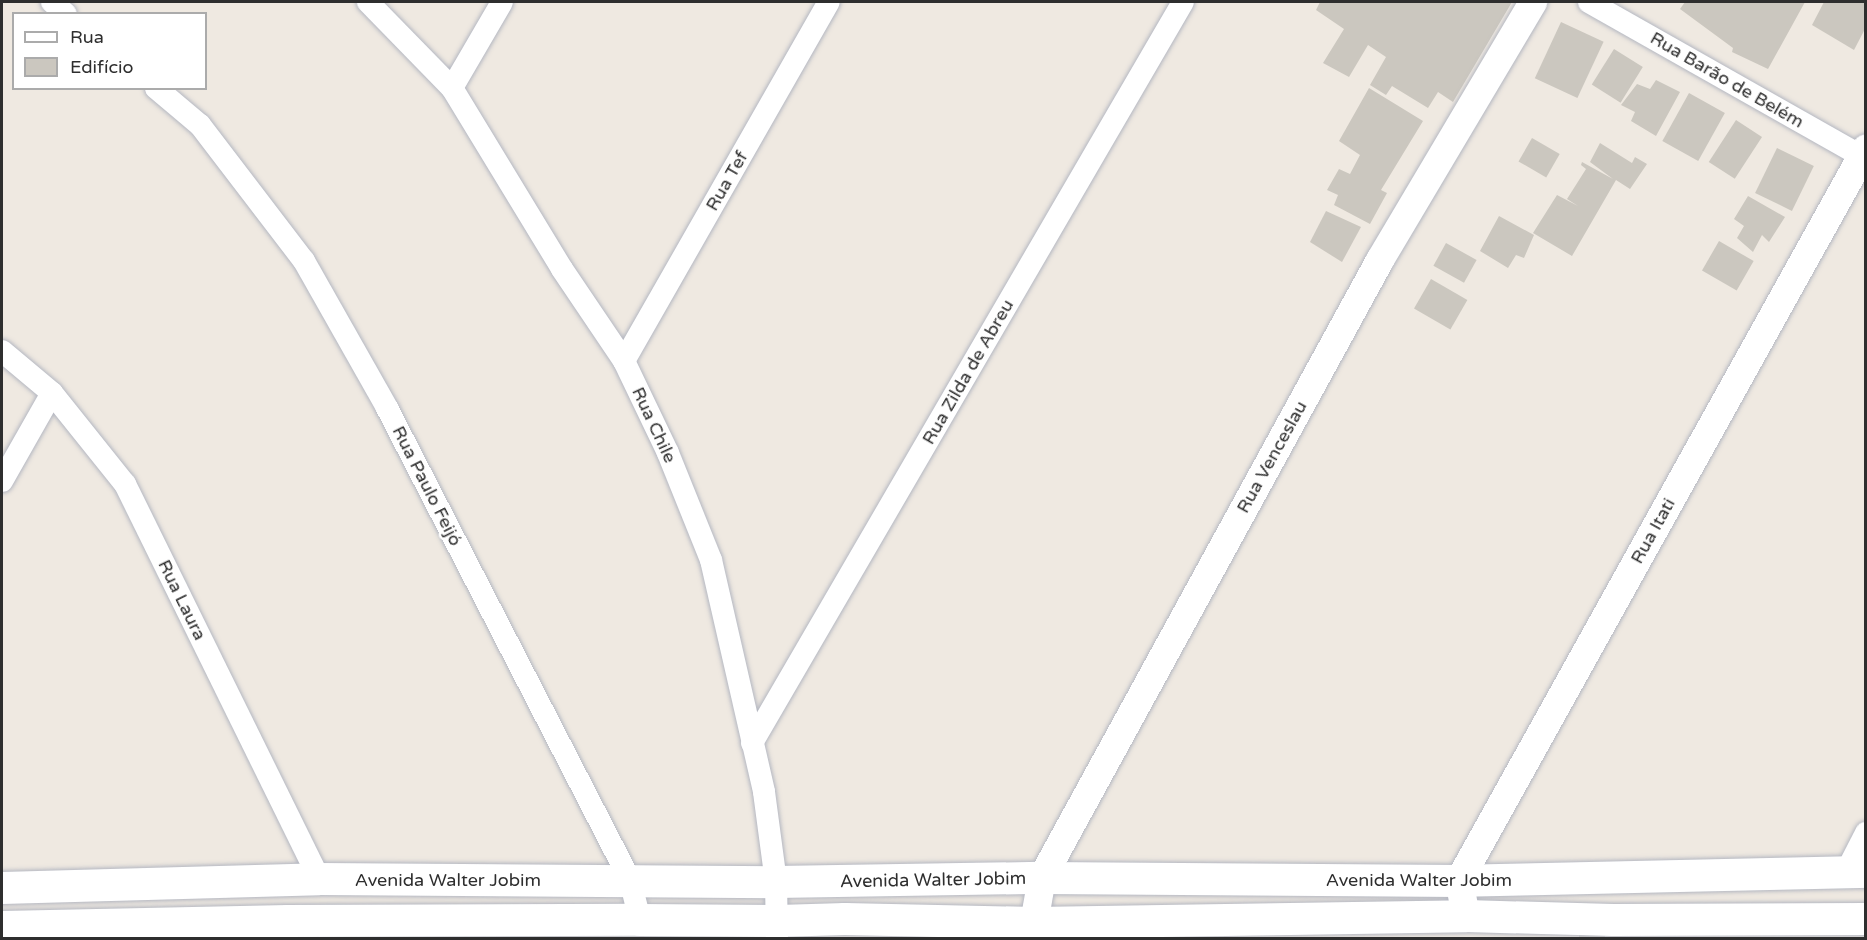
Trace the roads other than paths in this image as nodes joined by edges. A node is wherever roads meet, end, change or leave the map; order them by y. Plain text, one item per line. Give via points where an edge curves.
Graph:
1 (52, 2) edge
2 (368, 2) edge
3 (502, 2) edge
4 (829, 2) edge
5 (1183, 2) edge
6 (1533, 2) edge
7 (1589, 2) edge
8 (64, 12) edge
9 (452, 88) junction
10 (158, 90) edge
11 (1864, 155) edge
12 (2, 351) edge
13 (624, 361) junction
14 (52, 393) junction
15 (2, 481) edge
16 (752, 743) junction
17 (1866, 833) edge
18 (1856, 872) edge
19 (1042, 878) junction
20 (319, 879) junction
21 (630, 880) junction
22 (1459, 881) junction
23 (776, 882) junction
24 (2, 888) edge
25 (1466, 916) junction
26 (1866, 919) edge
27 (640, 920) junction
28 (1034, 923) junction
29 (2, 927) edge
30 (901, 929) edge
31 (1615, 929) edge
32 (287, 930) edge
33 (777, 930) edge

1 - 8 street
2 - 9 street, Rua Chile
3 - 9 street
4 - 13 street, Rua Tef
5 - 16 street, Rua Zilda de Abreu
6 - 19 street, Rua Venceslau via 1380,260
7 - 11 street, Rua Barão de Belém
9 - 13 street, Rua Chile via 562,270
10 - 21 street, Rua Paulo Feijó via 200,125 304,261 387,408
11 - 22 street, Rua Itati
12 - 14 street, Rua Laura
13 - 16 street, Rua Chile via 668,453 711,560
14 - 15 street
14 - 20 street, Rua Laura via 125,484
16 - 23 street, Rua Chile via 764,792
17 - 18 street
18 - 22 main road, Avenida Walter Jobim
19 - 22 main road, Avenida Walter Jobim
19 - 23 main road, Avenida Walter Jobim
19 - 28 street, Rua Venceslau
20 - 21 main road, Avenida Walter Jobim
20 - 24 main road, Avenida Walter Jobim
21 - 23 main road, Avenida Walter Jobim
21 - 27 street, Rua Paulo Feijó
22 - 25 street
23 - 33 street, Rua Chile
25 - 28 main road, Avenida Walter Jobim
25 - 31 main road, Avenida Walter Jobim
26 - 31 main road, Avenida Walter Jobim
27 - 32 main road, Avenida Walter Jobim
27 - 33 main road, Avenida Walter Jobim
28 - 30 main road, Avenida Walter Jobim
29 - 32 main road, Avenida Walter Jobim
30 - 33 main road, Avenida Walter Jobim

